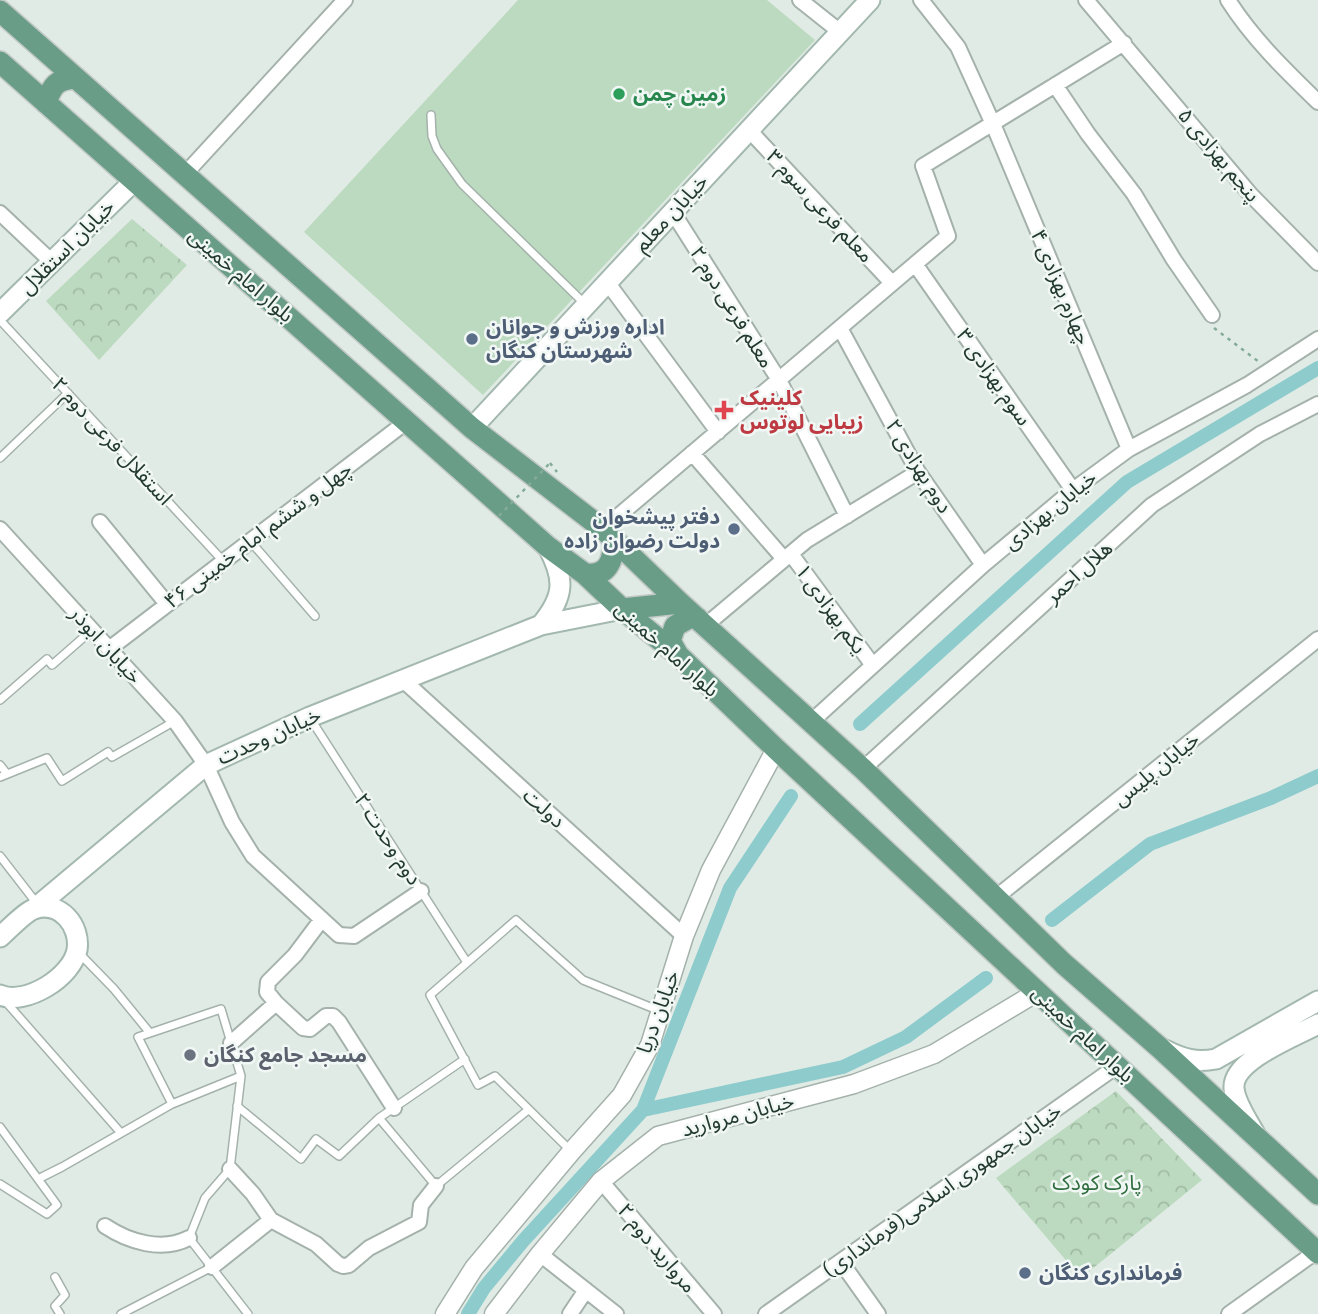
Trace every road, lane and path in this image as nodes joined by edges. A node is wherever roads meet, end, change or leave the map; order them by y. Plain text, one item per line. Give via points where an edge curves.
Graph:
1 (345, 0) edge
2 (800, 0) edge
3 (870, 0) edge
4 (921, 0) edge
5 (1086, 0) edge
6 (1228, 0) edge
7 (0, 11) edge
8 (839, 31) junction
9 (1124, 43) junction
10 (46, 51) junction
11 (7, 69) edge
12 (76, 78) junction
13 (1055, 85) junction
14 (1318, 102) edge
15 (46, 103) junction
16 (431, 114) dead end
17 (993, 124) junction
18 (748, 129) junction
19 (185, 174) junction
20 (134, 181) junction
21 (672, 211) junction
22 (0, 213) edge
23 (52, 262) junction
24 (1318, 263) edge
25 (915, 264) junction
26 (607, 282) junction
27 (892, 283) junction
28 (586, 305) junction
29 (0, 313) edge
30 (1212, 315) joint
31 (0, 320) edge
32 (840, 328) junction
33 (1318, 339) edge
34 (1270, 370) junction
35 (779, 380) junction
36 (68, 393) junction
37 (1318, 404) edge
38 (407, 422) junction
39 (472, 428) junction
40 (718, 432) junction
41 (1129, 449) junction
42 (692, 453) junction
43 (0, 458) edge
44 (558, 470) dead end
45 (918, 472) junction
46 (1073, 490) junction
47 (499, 516) dead end
48 (847, 516) junction
49 (100, 522) dead end
50 (0, 529) edge
51 (608, 535) junction
52 (251, 542) junction
53 (548, 547) junction
54 (787, 557) junction
55 (224, 562) junction
56 (983, 565) junction
57 (585, 574) junction
58 (680, 603) junction
59 (167, 604) junction
60 (622, 609) junction
61 (315, 616) dead end
62 (701, 622) junction
63 (541, 625) junction
64 (92, 630) junction
65 (1318, 639) edge
66 (109, 649) junction
67 (678, 655) junction
68 (872, 664) junction
69 (403, 680) junction
70 (2, 695) edge
71 (310, 717) junction
72 (175, 721) junction
73 (812, 722) junction
74 (776, 749) junction
75 (0, 765) edge
76 (206, 765) junction
77 (863, 769) junction
78 (4, 775) edge
79 (0, 856) edge
80 (421, 891) junction
81 (994, 899) junction
82 (36, 907) junction
83 (322, 919) junction
84 (684, 936) junction
85 (0, 937) edge
86 (77, 951) junction
87 (466, 961) junction
88 (1037, 992) junction
89 (1, 996) edge
90 (1318, 1001) edge
91 (276, 1003) junction
92 (660, 1012) junction
93 (1318, 1024) edge
94 (150, 1033) junction
95 (231, 1043) junction
96 (1160, 1048) junction
97 (465, 1059) junction
98 (1117, 1066) junction
99 (240, 1076) junction
100 (172, 1104) junction
101 (237, 1106) junction
102 (394, 1108) junction
103 (528, 1110) junction
104 (379, 1118) junction
105 (0, 1127) edge
106 (121, 1133) junction
107 (1255, 1135) junction
108 (572, 1151) junction
109 (230, 1169) junction
110 (38, 1179) junction
111 (601, 1181) junction
112 (0, 1184) edge
113 (436, 1186) junction
114 (1318, 1194) edge
115 (271, 1220) junction
116 (105, 1226) dead end
117 (189, 1238) junction
118 (1317, 1252) edge
119 (540, 1254) junction
120 (841, 1262) junction
121 (212, 1267) junction
122 (55, 1277) dead end
123 (586, 1290) junction
124 (60, 1314) edge
125 (121, 1314) edge
126 (248, 1314) edge
127 (445, 1314) edge
128 (494, 1314) edge
129 (570, 1314) edge
130 (616, 1314) edge
131 (714, 1314) edge
132 (766, 1314) edge
133 (878, 1314) edge
134 (1229, 1314) edge

1 - 19 street
2 - 8 street
3 - 8 main road, خیابان معلم
4 - 17 street, چهارم بهزادی ۴ via 958,47
5 - 9 street, پنجم بهزادی ۵
6 - 14 street via 1281,67
7 - 10 main road, بلوار امام خمینی
8 - 18 main road, خیابان معلم
9 - 13 street
9 - 24 street, پنجم بهزادی ۵ via 1251,195
10 - 11 main road via 43,62 26,74
10 - 12 main road, بلوار امام خمینی
11 - 15 main road, بلوار امام خمینی
12 - 15 main road via 55,83
12 - 19 main road, بلوار امام خمینی
13 - 17 street
13 - 30 street via 1134,194
15 - 20 main road, بلوار امام خمینی
16 - 28 lane via 437,149 462,184
17 - 25 street via 923,166 948,236
17 - 41 street, چهارم بهزادی ۴
18 - 21 main road, خیابان معلم
18 - 27 street, معلم فرعی سوم ۳
19 - 39 main road, بلوار امام خمینی
20 - 23 main road, خیابان استقلال
20 - 38 main road, بلوار امام خمینی
21 - 26 main road, خیابان معلم
21 - 35 street, معلم فرعی دوم ۲
22 - 23 street
23 - 29 main road, خیابان استقلال
25 - 27 street
25 - 46 street, سوم بهزادی ۳
26 - 28 main road, خیابان معلم
26 - 40 street
27 - 32 street
28 - 39 main road, خیابان معلم
30 - 34 path via 1208,324
31 - 36 lane, استقلال فرعی دوم ۲
32 - 35 street
32 - 45 street, دوم بهزادی ۲
33 - 34 street, خیابان بهزادی
34 - 41 street, خیابان بهزادی
35 - 40 street
35 - 48 street, معلم فرعی دوم ۲
36 - 43 lane
36 - 55 lane, استقلال فرعی دوم ۲
37 - 77 street, هلال احمر via 1260,434 1152,505
38 - 52 street, چهل و ششم امام خمینی ۴۶
38 - 53 main road, بلوار امام خمینی
39 - 51 main road, بلوار امام خمینی
40 - 42 street
41 - 46 street, خیابان بهزادی
42 - 51 street
42 - 54 street, یکم بهزادی ۱
44 - 47 path, bridge via 550,463
45 - 48 street
45 - 56 street, دوم بهزادی ۲
46 - 56 street, خیابان بهزادی
48 - 54 street
49 - 59 street
50 - 64 street, خیابان ابوذر
51 - 57 main road via 614,553 610,564 597,574
51 - 58 main road, بلوار امام خمینی
52 - 55 street, چهل و ششم امام خمینی ۴۶
52 - 61 lane
53 - 57 main road, بلوار امام خمینی
53 - 63 main road via 561,588 554,610
54 - 62 street
54 - 68 street, یکم بهزادی ۱
55 - 59 street, چهل و ششم امام خمینی ۴۶
56 - 68 street, خیابان بهزادی
57 - 60 main road, بلوار امام خمینی
58 - 60 main road
58 - 62 main road, بلوار امام خمینی
59 - 66 street, چهل و ششم امام خمینی ۴۶
60 - 63 main road, خیابان وحدت
60 - 67 main road, بلوار امام خمینی
62 - 67 main road via 681,620 671,633
62 - 73 main road, بلوار امام خمینی
63 - 69 main road, خیابان وحدت
64 - 66 street, خیابان ابوذر
64 - 70 lane via 52,665 47,659
65 - 81 street, خیابان پلیس
66 - 72 street, خیابان ابوذر
67 - 74 main road, بلوار امام خمینی
68 - 73 street, خیابان بهزادی
69 - 71 main road, خیابان وحدت
69 - 84 street, دولت
71 - 76 main road, خیابان وحدت
71 - 80 lane, دوم وحدت ۲
72 - 76 street, خیابان ابوذر
72 - 78 lane via 112,757 108,752 62,781 47,758
73 - 77 main road, بلوار امام خمینی
74 - 84 street, خیابان دریا via 711,870
74 - 88 main road, بلوار امام خمینی
75 - 78 lane
76 - 82 main road, خیابان وحدت
76 - 83 street, خیابان ابوذر via 253,856
77 - 81 main road, بلوار امام خمینی
79 - 82 lane
80 - 83 street, خیابان ابوذر via 354,936 339,935
80 - 87 lane, دوم وحدت ۲
81 - 96 main road, بلوار امام خمینی
82 - 85 main road, خیابان وحدت
82 - 86 main road via 68,916 76,931
83 - 91 street via 268,982 267,992
84 - 92 street, خیابان دریا
86 - 89 main road via 68,967 34,994
86 - 94 lane
87 - 92 lane via 516,920 583,980
87 - 97 lane via 430,995
88 - 98 main road, بلوار امام خمینی
88 - 111 street, خیابان مروارید via 934,1054 854,1084 658,1136
89 - 106 lane
90 - 96 main road via 1216,1059 1182,1059
91 - 95 street
91 - 102 street via 303,1028 310,1029 326,1016 339,1022
92 - 108 street, خیابان دریا via 650,1045 622,1095
93 - 107 main road via 1247,1062 1235,1075 1234,1090
94 - 95 lane via 221,1009
94 - 100 lane via 138,1037
95 - 99 lane
96 - 107 main road, بلوار امام خمینی
97 - 102 lane
97 - 103 lane via 478,1085 495,1076
98 - 118 main road, بلوار امام خمینی
98 - 120 street, خیابان جمهوری اسلامی(فرمانداری)
99 - 100 lane
99 - 101 lane
100 - 106 lane
101 - 104 lane via 301,1159 316,1139 340,1156
101 - 109 lane
102 - 104 lane
103 - 108 lane
103 - 113 lane
104 - 113 lane
105 - 110 lane
106 - 110 lane
107 - 114 main road, بلوار امام خمینی
108 - 127 street, خیابان دریا via 474,1268
109 - 115 street
109 - 117 lane via 205,1198
110 - 112 lane via 57,1205 47,1214
111 - 119 street, خیابان مروارید
111 - 131 street, مروارید دوم ۲
113 - 115 street via 421,1205 419,1222 369,1248 349,1265 338,1264 316,1244
115 - 121 street
116 - 117 street via 123,1238 164,1246
117 - 121 lane
118 - 134 street
119 - 123 street
119 - 128 street, خیابان مروارید
120 - 132 street, خیابان جمهوری اسلامی(فرمانداری)
120 - 133 street
121 - 125 lane
121 - 126 lane
122 - 124 lane via 65,1295 55,1306
123 - 129 street
123 - 130 street

